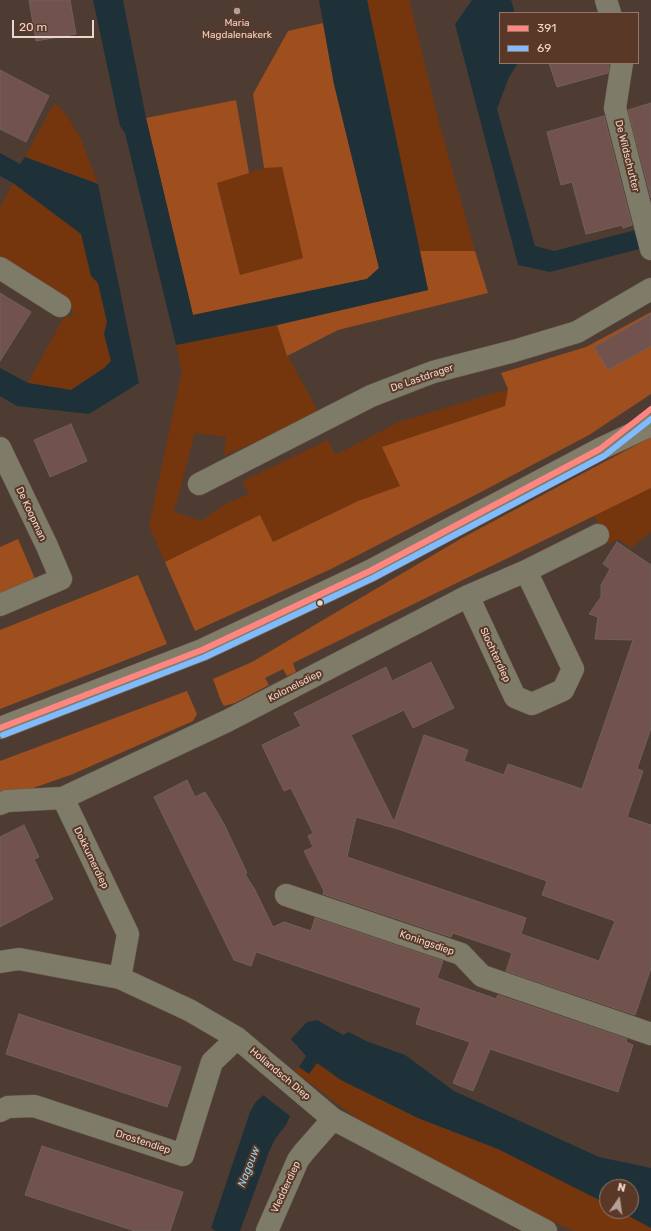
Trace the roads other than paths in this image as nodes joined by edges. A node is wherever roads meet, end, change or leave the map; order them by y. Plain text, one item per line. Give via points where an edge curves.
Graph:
1 (606, 0) edge
2 (610, 12) edge
3 (622, 64) edge
4 (651, 249) edge
5 (0, 268) edge
6 (651, 289) edge
7 (60, 306) dead end
8 (651, 409) edge
9 (651, 425) edge
10 (0, 448) edge
11 (600, 450) junction
12 (199, 484) dead end
13 (598, 535) dead end
14 (526, 571) junction
15 (468, 596) junction
16 (0, 605) edge
17 (0, 728) edge
18 (62, 798) junction
19 (0, 804) edge
20 (286, 895) dead end
21 (0, 962) edge
22 (120, 978) junction
23 (651, 1034) edge
24 (237, 1038) junction
25 (0, 1111) edge
26 (333, 1119) junction
27 (269, 1225) edge
28 (546, 1231) edge

1 - 2 street
3 - 4 street, De Wildschutter via 615,108
5 - 7 street
6 - 12 street, De Lastdrager via 577,332 433,372 371,396
8 - 11 main road
9 - 11 main road
10 - 16 street, De Koopman via 61,579
11 - 17 main road via 370,571 202,650
13 - 14 street, Kolonelsdiep
14 - 15 street, Kolonelsdiep
14 - 15 street, Slochterdiep via 573,669 563,690 532,704 515,697
15 - 18 street, Kolonelsdiep via 227,721
18 - 19 street via 7,801
18 - 22 street, Dokkumerdiep via 128,934
20 - 23 street, Koningsdiep via 461,954 482,976
21 - 22 street, Hollandsch Diep via 19,959
22 - 24 street, Hollandsch Diep via 189,1010
24 - 25 street, Drostendiep via 212,1062 183,1155 34,1106 8,1107
24 - 26 street, Hollandsch Diep
26 - 27 street, Vledderdiep via 298,1160
26 - 28 street, Hollandsch Diep

